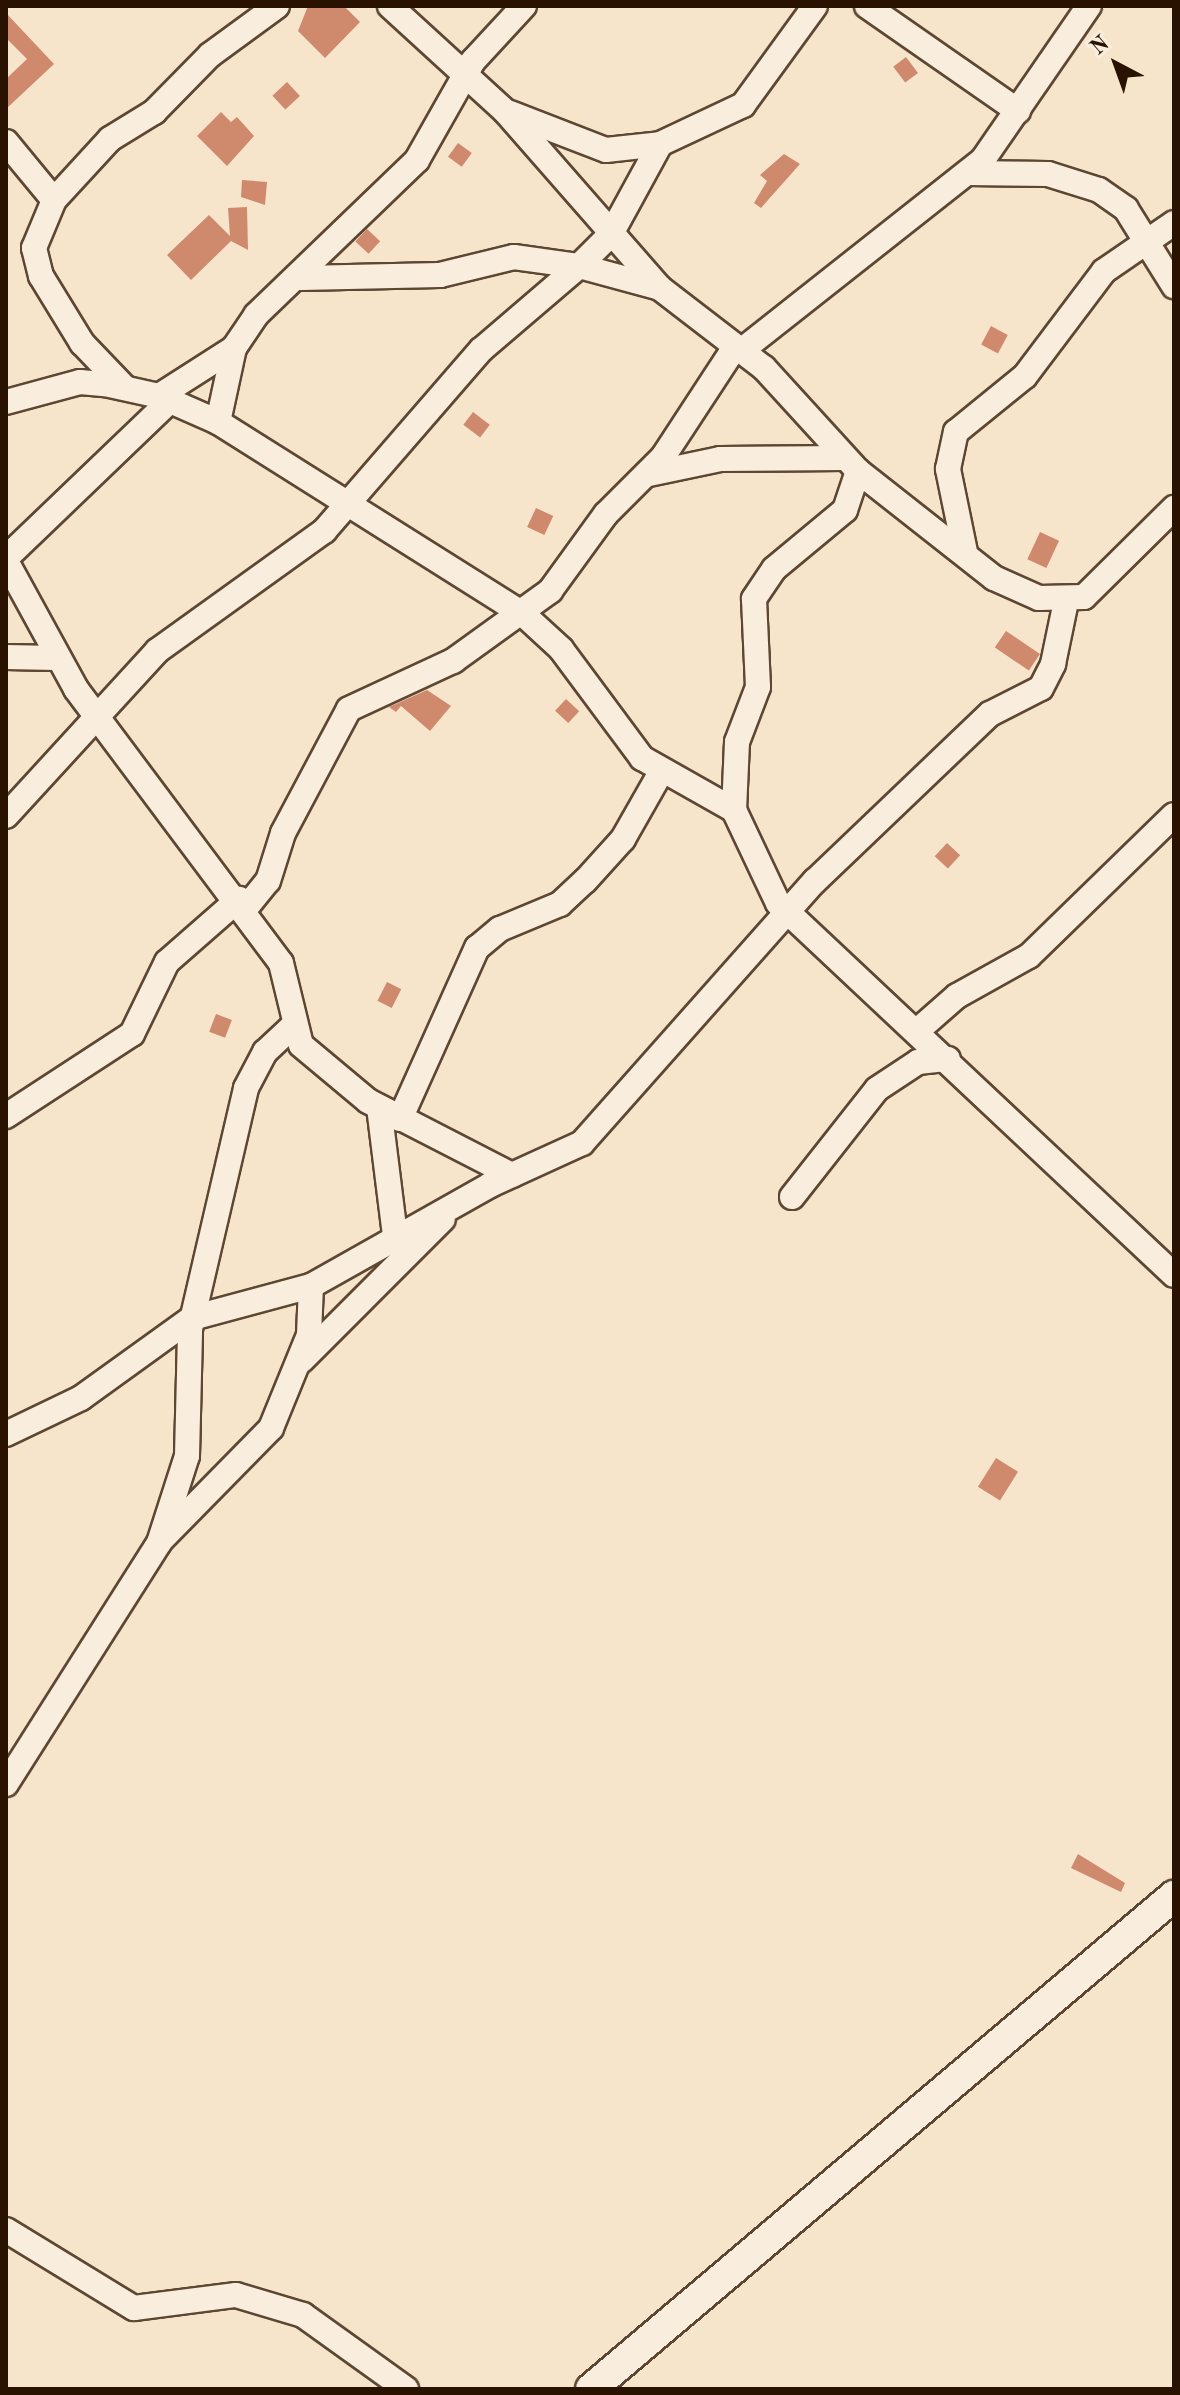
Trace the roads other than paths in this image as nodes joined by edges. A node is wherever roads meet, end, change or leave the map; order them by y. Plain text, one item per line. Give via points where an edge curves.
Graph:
1 (277, 6) edge
2 (390, 6) edge
3 (524, 6) edge
4 (815, 6) edge
5 (867, 6) edge
6 (1089, 6) edge
7 (463, 77) junction
8 (505, 111) junction
9 (1018, 111) junction
10 (6, 142) edge
11 (660, 144) junction
12 (967, 173) junction
13 (54, 200) junction
14 (1174, 223) edge
15 (611, 234) junction
16 (1145, 239) junction
17 (579, 266) junction
18 (301, 278) junction
19 (1174, 286) edge
20 (660, 288) junction
21 (234, 348) junction
22 (738, 349) junction
23 (124, 387) junction
24 (165, 398) junction
25 (6, 402) edge
26 (218, 422) junction
27 (851, 465) junction
28 (649, 474) junction
29 (352, 503) junction
30 (1174, 508) edge
31 (965, 552) junction
32 (6, 559) edge
33 (1066, 601) junction
34 (523, 614) junction
35 (6, 657) edge
36 (56, 658) junction
37 (98, 715) junction
38 (661, 772) junction
39 (734, 810) junction
40 (1174, 815) edge
41 (6, 816) edge
42 (242, 904) junction
43 (788, 910) junction
44 (292, 1027) junction
45 (917, 1031) junction
46 (948, 1059) junction
47 (390, 1113) junction
48 (6, 1116) edge
49 (512, 1175) junction
50 (792, 1197) dead end
51 (462, 1200) junction
52 (395, 1236) junction
53 (1174, 1275) edge
54 (311, 1286) junction
55 (192, 1318) junction
56 (301, 1362) junction
57 (6, 1434) edge
58 (159, 1543) junction
59 (6, 1784) edge
60 (1174, 1896) edge
61 (6, 2230) edge
62 (406, 2389) edge
63 (591, 2389) edge

1 - 13 street via 210,55 154,112 110,139
2 - 7 street
3 - 7 street
4 - 11 street via 743,105
5 - 9 street
6 - 9 street
7 - 8 street
7 - 18 street via 427,150
8 - 11 street via 606,150
8 - 15 street
9 - 12 street
10 - 13 street
11 - 15 street
12 - 16 street via 1048,174 1084,183 1126,209
12 - 22 street
13 - 23 street via 34,248 41,276 82,343
14 - 16 street
15 - 17 street
15 - 20 street
16 - 19 street
16 - 31 street via 1082,295 1011,390 956,432 948,469
17 - 18 street via 514,257 440,275
17 - 20 street
17 - 29 street via 481,350
18 - 21 street via 256,315
20 - 22 street
21 - 24 street
21 - 26 street
22 - 27 street
22 - 28 street
23 - 24 street
23 - 25 street via 80,382
24 - 26 street
24 - 32 street
26 - 29 street
27 - 28 street via 720,459
27 - 31 street
27 - 39 street via 845,510 766,577 754,599 758,687 737,742
28 - 34 street
29 - 34 street
29 - 37 street via 265,578 186,626
30 - 33 street via 1094,591
31 - 33 street via 1005,585
32 - 36 street
33 - 43 street via 1053,664 1041,688 985,718
34 - 38 street via 579,671 627,743
34 - 42 street via 453,661 349,709 283,833 268,881
35 - 36 street
36 - 37 street
37 - 41 street
37 - 42 street
38 - 39 street
38 - 47 street via 623,839 585,881 560,904 477,948
39 - 43 street via 764,884
40 - 45 street via 1029,956 957,996
42 - 44 street via 281,963
42 - 48 street via 167,962 132,1034
43 - 45 street
43 - 49 street via 643,1067 592,1134 558,1159
44 - 47 street via 308,1053
44 - 55 street via 250,1075
45 - 46 street
46 - 50 street via 918,1062 884,1083
46 - 53 street
47 - 49 street
47 - 52 street
49 - 51 street
51 - 52 street
51 - 56 street
52 - 54 street
54 - 55 street
54 - 56 street
55 - 57 street via 81,1398
55 - 58 street via 187,1456
56 - 58 street via 264,1439
58 - 59 street
60 - 63 street
61 - 62 street via 134,2308 236,2295 303,2315

